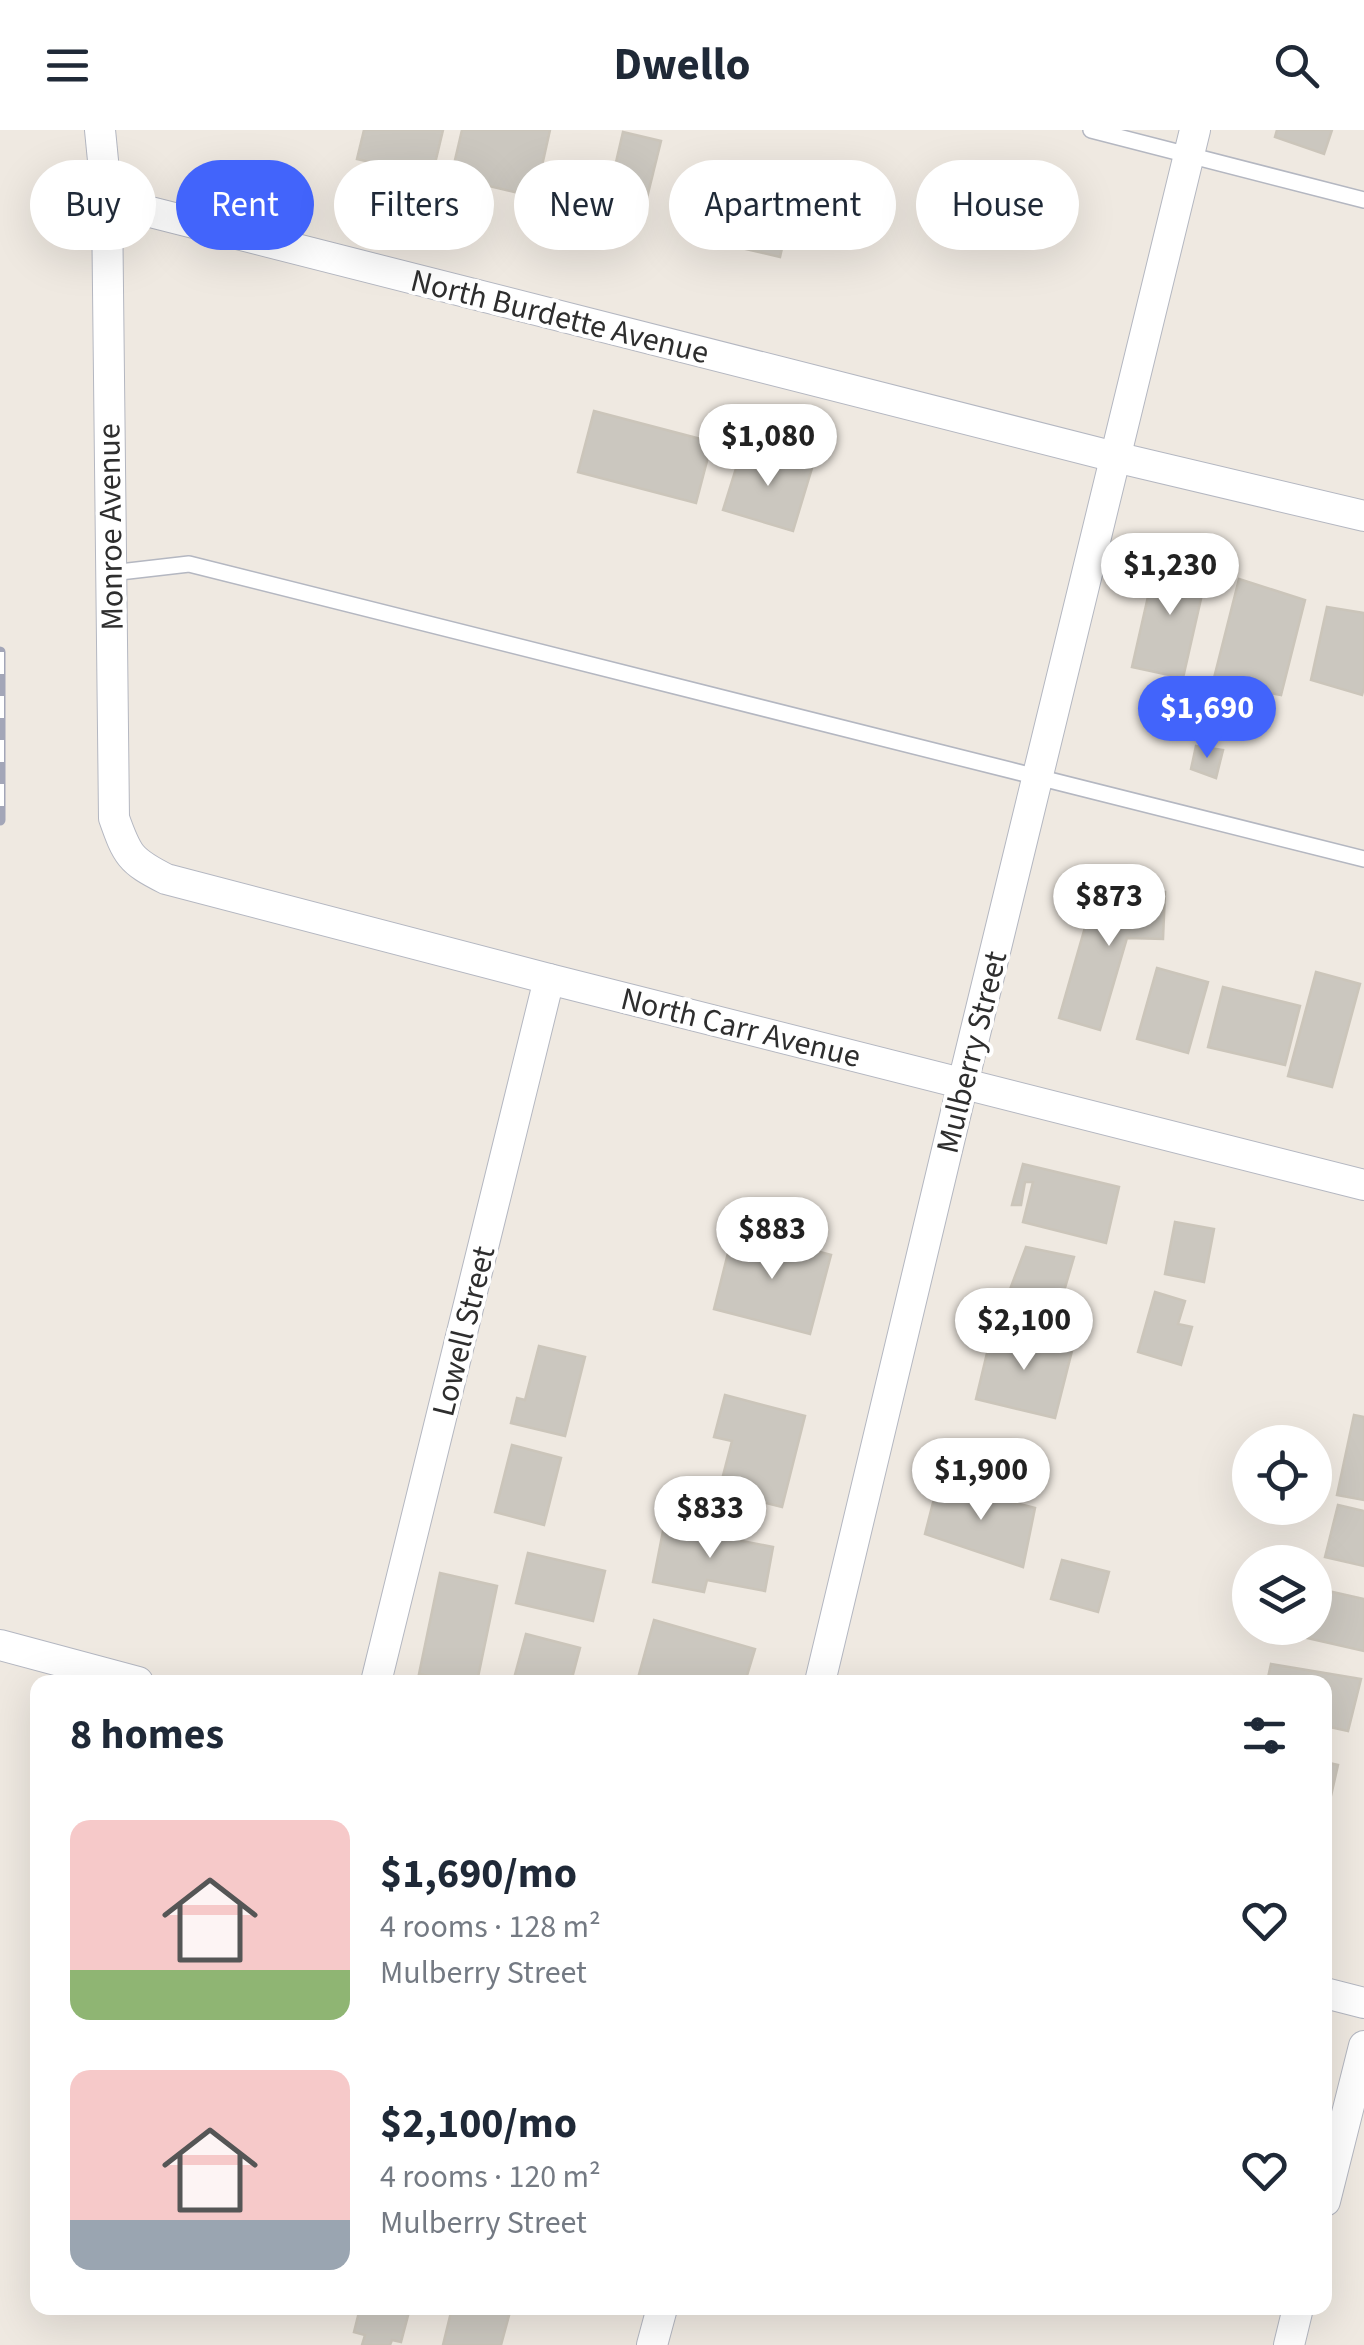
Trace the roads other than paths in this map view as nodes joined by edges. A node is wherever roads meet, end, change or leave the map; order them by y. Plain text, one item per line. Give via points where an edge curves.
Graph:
1 (100, 130) edge
2 (1091, 130) edge
3 (1192, 142) edge
4 (103, 160) edge
5 (1364, 200) edge
6 (156, 214) edge
7 (107, 250) edge
8 (1116, 457) junction
9 (1364, 516) edge
10 (111, 573) junction
11 (1037, 776) junction
12 (126, 851) joint
13 (1364, 859) edge
14 (549, 979) junction
15 (963, 1082) junction
16 (1364, 1185) edge
17 (0, 1645) edge
18 (112, 1675) edge
19 (378, 1675) edge
20 (822, 1675) edge
21 (1332, 1995) edge
22 (1364, 2003) edge
23 (1364, 2046) edge
24 (1332, 2173) edge
25 (660, 2315) edge
26 (1296, 2315) edge
27 (652, 2345) edge
28 (1289, 2345) edge

1 - 4 street, Monroe Avenue
2 - 3 lane
3 - 5 lane
3 - 8 street, Mulberry Street
6 - 8 street, North Burdette Avenue
7 - 10 street, Monroe Avenue
8 - 9 street, North Burdette Avenue
8 - 11 street, Mulberry Street
10 - 11 lane via 189,564
10 - 12 street, Monroe Avenue via 114,818
11 - 13 lane
11 - 15 street, Mulberry Street
12 - 14 street, North Carr Avenue via 166,879
14 - 15 street, North Carr Avenue
14 - 19 street, Lowell Street
15 - 16 street, North Carr Avenue
15 - 20 street, Mulberry Street
17 - 18 street
21 - 22 street
23 - 24 street
25 - 27 street
26 - 28 street

